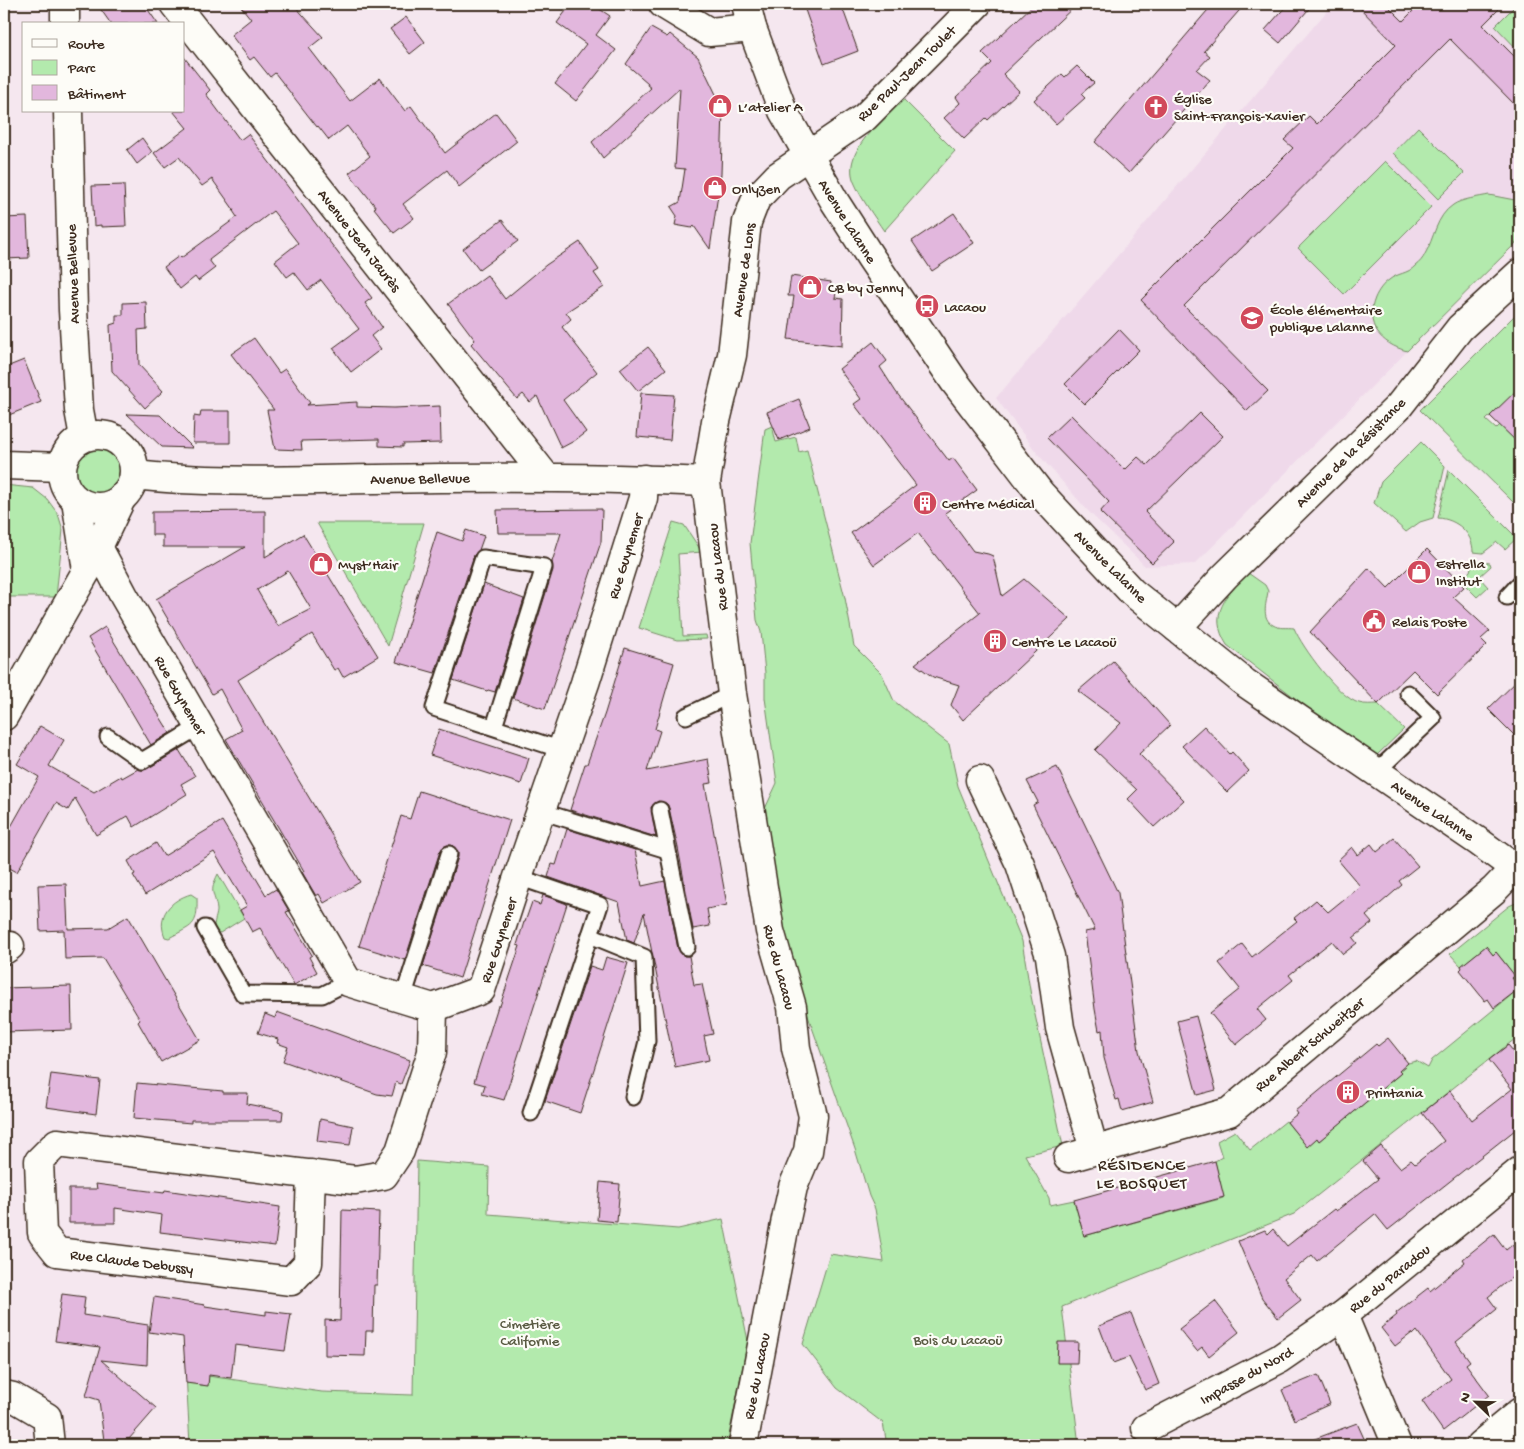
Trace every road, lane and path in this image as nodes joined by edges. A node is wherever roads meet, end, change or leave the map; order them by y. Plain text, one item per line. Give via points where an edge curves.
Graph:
1 (65, 4) edge
2 (174, 4) edge
3 (663, 4) edge
4 (977, 4) edge
5 (749, 16) edge
6 (65, 22) edge
7 (68, 112) edge
8 (808, 156) junction
9 (1520, 273) edge
10 (84, 437) junction
11 (4, 465) edge
12 (61, 467) junction
13 (546, 477) junction
14 (644, 479) junction
15 (706, 482) junction
16 (128, 486) junction
17 (76, 500) junction
18 (92, 559) junction
19 (1520, 583) edge
20 (1507, 597) dead end
21 (1177, 628) junction
22 (1408, 693) dead end
23 (732, 694) junction
24 (8, 704) edge
25 (686, 716) dead end
26 (200, 726) junction
27 (494, 726) junction
28 (108, 736) dead end
29 (562, 750) junction
30 (1376, 772) junction
31 (980, 780) dead end
32 (660, 810) dead end
33 (540, 811) junction
34 (667, 850) junction
35 (449, 854) dead end
36 (1519, 868) edge
37 (518, 877) junction
38 (205, 928) dead end
39 (590, 935) junction
40 (687, 947) dead end
41 (348, 982) junction
42 (403, 998) junction
43 (433, 1008) junction
44 (633, 1096) dead end
45 (531, 1113) dead end
46 (1094, 1150) junction
47 (1068, 1158) dead end
48 (1520, 1171) edge
49 (311, 1174) junction
50 (1343, 1315) junction
51 (4, 1395) edge
52 (1520, 1412) edge
53 (1146, 1428) dead end
54 (50, 1445) edge
55 (743, 1445) edge
56 (1397, 1445) edge
57 (1480, 1445) edge

1 - 6 street
2 - 13 street, Avenue Jean Jaurès
3 - 5 street via 709,32
4 - 8 street, Rue Paul-Jean Toulet via 865,117
5 - 8 street via 783,112
7 - 10 street, Avenue Bellevue via 73,310 79,410
8 - 15 street, Avenue de Lons via 778,176 756,199 747,222 732,355
8 - 21 street, Avenue Lalanne via 916,326 1040,493 1132,592
9 - 21 street, Avenue de la Résistance via 1460,328 1398,406 1225,576
10 - 12 street via 68,448
10 - 16 street via 96,434 120,441 133,462
11 - 12 street
12 - 17 street via 66,489
13 - 14 street, Avenue Bellevue
13 - 16 street, Avenue Bellevue via 171,479
14 - 15 street, Avenue Bellevue
14 - 29 street, Rue Guynemer via 643,498
15 - 23 street, Rue du Lacaou
16 - 17 street via 116,502 106,506 94,507
16 - 18 street
17 - 18 street, Rue Guynemer
18 - 24 street
18 - 26 street, Rue Guynemer via 124,596
19 - 20 lane
21 - 30 street, Avenue Lalanne via 1244,682
22 - 30 lane via 1433,718
23 - 25 lane
23 - 55 street, Rue du Lacaou via 770,932 792,1006 796,1048 813,1116 808,1150 793,1187 786,1219
26 - 28 lane via 142,761
26 - 41 street, Rue Guynemer
27 - 27 lane via 544,567 483,558 434,708
27 - 29 lane
29 - 33 street, Rue Guynemer
30 - 36 street, Avenue Lalanne
31 - 46 street via 1020,864 1050,956 1060,1028
32 - 34 lane
33 - 34 lane
33 - 37 street, Rue Guynemer
34 - 40 lane
35 - 42 lane
36 - 46 street, Rue Albert Schweitzer via 1229,1112
37 - 39 lane via 600,905
37 - 43 street, Rue Guynemer via 482,990
38 - 41 lane via 243,994 322,995
39 - 44 lane via 644,956 647,1041
39 - 45 lane
41 - 42 street
42 - 43 street
43 - 49 street, Rue Claude Debussy via 432,1052 400,1151 384,1175 355,1180
46 - 47 street, Rue Albert Schweitzer
48 - 50 street, Rue du Paradou
49 - 49 street, Rue Claude Debussy via 57,1143 39,1162 42,1233 57,1252 292,1281 308,1263
50 - 53 street, Impasse du Nord via 1279,1359
50 - 56 street, Rue du Paradou
51 - 54 street via 46,1417
52 - 57 street

